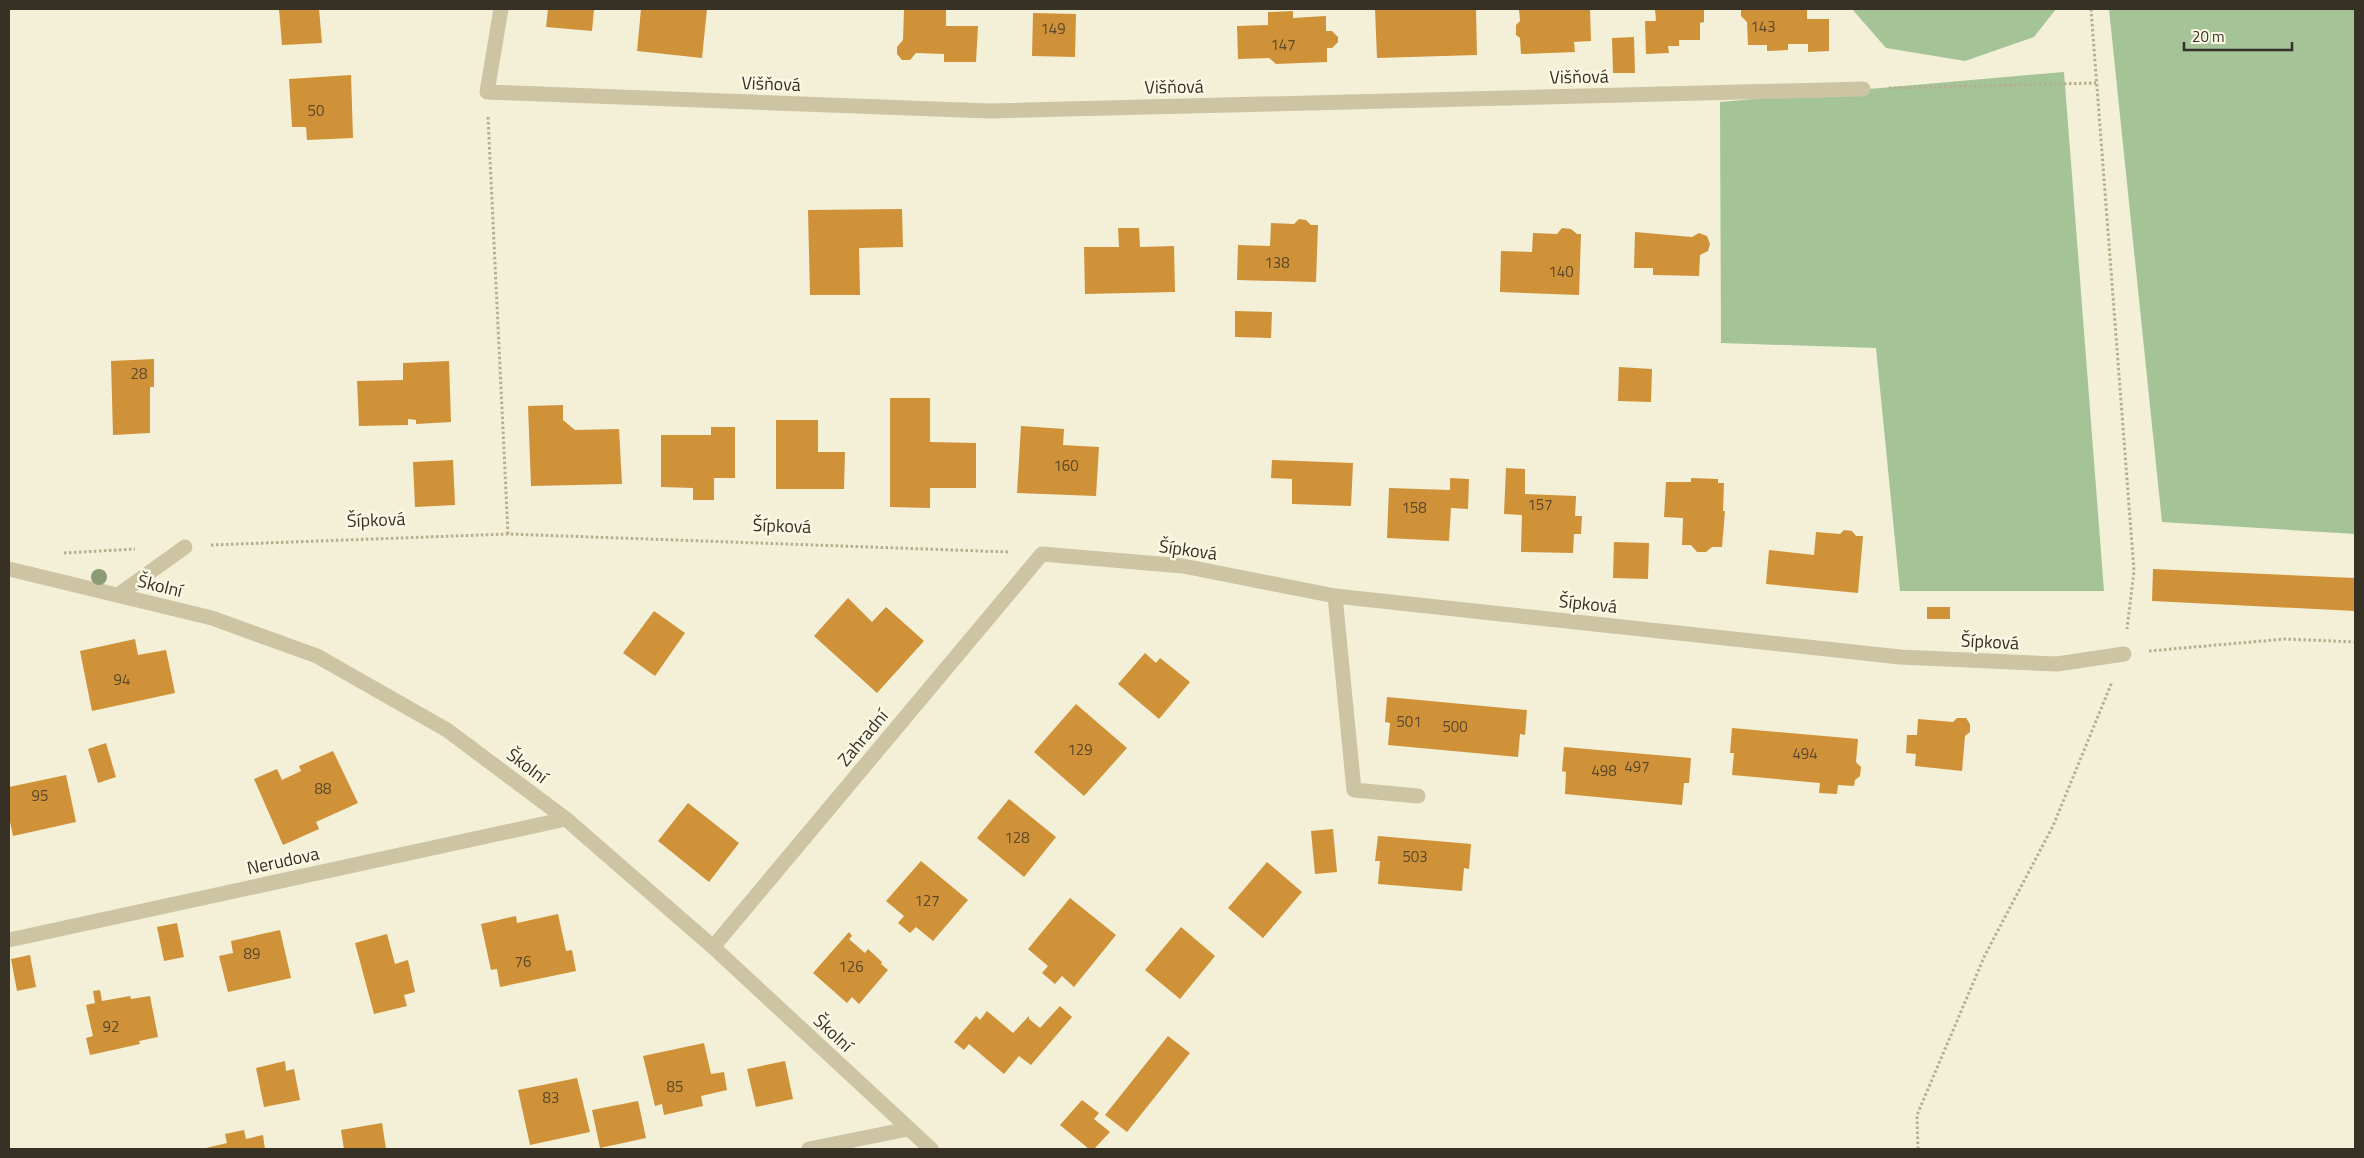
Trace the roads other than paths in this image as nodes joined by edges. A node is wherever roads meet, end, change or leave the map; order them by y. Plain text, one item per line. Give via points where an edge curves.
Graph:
1 (501, 9) edge
2 (1863, 89) road end
3 (184, 546) road end
4 (1042, 554) joint
5 (9, 568) edge
6 (118, 595) junction
7 (1335, 596) junction
8 (2124, 654) road end
9 (1418, 796) dead end
10 (566, 819) junction
11 (9, 940) edge
12 (713, 947) junction
13 (908, 1129) junction
14 (809, 1149) edge
15 (931, 1149) edge

1 - 2 street, Višňová via 487,92 988,111
3 - 6 street
4 - 7 street, Šípková via 1183,566
4 - 12 street, Zahradní
5 - 6 street, Školní
6 - 10 street, Školní via 212,618 317,656 448,730
7 - 8 street, Šípková via 1900,656 2057,664
7 - 9 street via 1354,790
10 - 11 street, Nerudova
10 - 12 street, Školní
12 - 13 street, Školní
13 - 14 street
13 - 15 street, Školní

